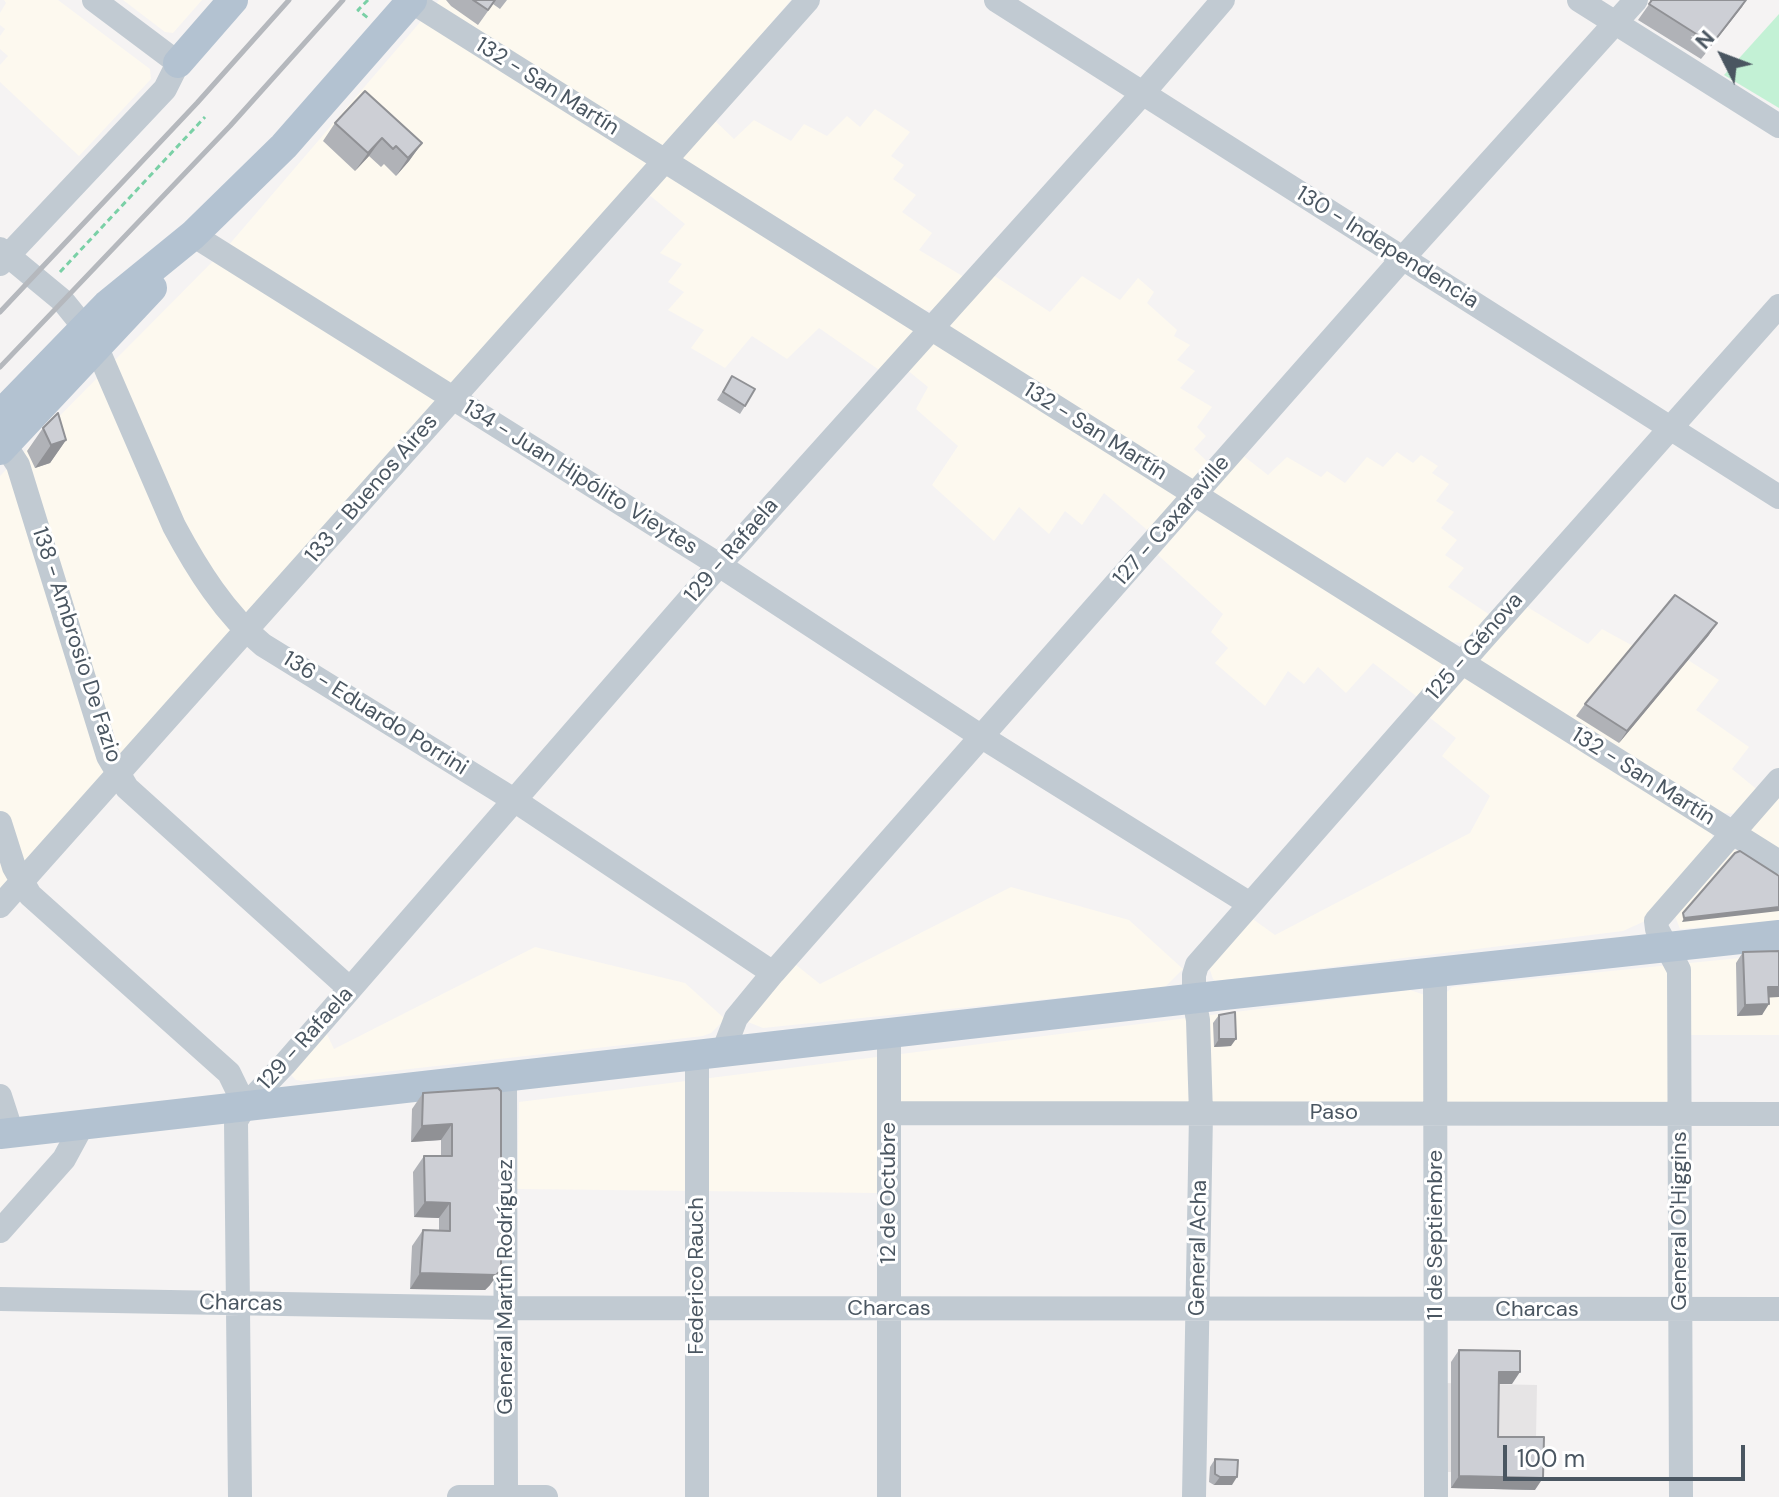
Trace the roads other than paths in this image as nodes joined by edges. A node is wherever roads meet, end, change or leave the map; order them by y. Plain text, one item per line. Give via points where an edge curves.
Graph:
1 (94, 0) edge
2 (233, 0) edge
3 (412, 0) edge
4 (808, 0) edge
5 (996, 0) edge
6 (1223, 0) edge
7 (1579, 0) edge
8 (1636, 0) edge
9 (1616, 23) junction
10 (178, 63) junction
11 (1143, 93) junction
12 (1779, 126) edge
13 (665, 161) junction
14 (193, 235) junction
15 (3, 256) edge
16 (1403, 258) junction
17 (1779, 306) edge
18 (930, 328) junction
19 (90, 338) junction
20 (452, 397) junction
21 (0, 415) edge
22 (1671, 428) junction
23 (2, 448) edge
24 (1195, 496) junction
25 (1779, 497) edge
26 (719, 565) junction
27 (246, 632) junction
28 (1461, 663) junction
29 (982, 737) junction
30 (118, 774) junction
31 (1779, 780) edge
32 (514, 800) junction
33 (0, 823) edge
34 (1733, 833) junction
35 (1779, 862) edge
36 (21, 883) junction
37 (1250, 904) junction
38 (0, 906) edge
39 (1779, 935) edge
40 (1667, 947) junction
41 (773, 973) junction
42 (1435, 973) junction
43 (350, 989) junction
44 (1194, 999) junction
45 (889, 1034) junction
46 (710, 1054) junction
47 (505, 1077) junction
48 (0, 1096) edge
49 (245, 1106) junction
50 (889, 1113) junction
51 (1435, 1113) junction
52 (1201, 1114) junction
53 (1679, 1114) junction
54 (1779, 1114) edge
55 (83, 1124) junction
56 (3, 1134) edge
57 (0, 1231) edge
58 (0, 1299) edge
59 (239, 1305) junction
60 (508, 1308) junction
61 (697, 1309) junction
62 (889, 1309) junction
63 (1198, 1309) junction
64 (1779, 1309) edge
65 (1436, 1310) junction
66 (1681, 1311) junction
67 (240, 1497) edge
68 (459, 1497) edge
69 (506, 1497) edge
70 (546, 1497) edge
71 (697, 1497) edge
72 (889, 1497) edge
73 (1194, 1497) edge
74 (1436, 1497) edge
75 (1681, 1497) edge

1 - 10 street
2 - 10 main road
3 - 13 street, 132 - San Martín
3 - 14 main road via 284,146
4 - 13 street, 133 - Buenos Aires
5 - 11 street, 130 - Independencia
6 - 11 street, 129 - Rafaela
7 - 9 street
8 - 9 street, 127 - Caxaraville
9 - 12 street
9 - 16 street, 127 - Caxaraville
10 - 15 street via 165,89
11 - 16 street, 130 - Independencia
11 - 18 street, 129 - Rafaela
13 - 18 street, 132 - San Martín
13 - 20 street, 133 - Buenos Aires
14 - 19 main road via 156,284
14 - 20 street, 134 - Juan Hipólito Vieytes
15 - 19 street, 136 - Eduardo Porrini via 46,286
16 - 22 street, 130 - Independencia
16 - 24 street, 127 - Caxaraville
17 - 22 street, 125 - Génova
18 - 24 street, 132 - San Martín
18 - 26 street, 129 - Rafaela
19 - 21 main road
19 - 23 main road
19 - 27 street, 136 - Eduardo Porrini via 174,526
20 - 26 street, 134 - Juan Hipólito Vieytes
20 - 27 street, 133 - Buenos Aires
22 - 25 street, 130 - Independencia
22 - 28 street, 125 - Génova
23 - 30 street, 138 - Ambrosio De Fazio via 18,465
24 - 28 street, 132 - San Martín
24 - 29 street, 127 - Caxaraville
26 - 29 street, 134 - Juan Hipólito Vieytes
26 - 32 street, 129 - Rafaela
27 - 30 street, 133 - Buenos Aires
27 - 32 street, 136 - Eduardo Porrini
28 - 34 street, 132 - San Martín
28 - 37 street, 125 - Génova
29 - 37 street, 134 - Juan Hipólito Vieytes
29 - 41 street, 127 - Caxaraville
30 - 36 street, 133 - Buenos Aires
30 - 43 street, 138 - Ambrosio De Fazio via 127,788
31 - 34 street
32 - 41 street, 136 - Eduardo Porrini
32 - 43 street, 129 - Rafaela
33 - 36 street
34 - 35 street, 132 - San Martín
34 - 40 street, General O'Higgins via 1656,921
36 - 38 street, 133 - Buenos Aires
36 - 49 street via 229,1073
37 - 44 street, 125 - Génova via 1197,965
39 - 40 main road
40 - 42 main road
40 - 53 street, General O'Higgins via 1679,970
41 - 46 street, 127 - Caxaraville
42 - 44 main road
42 - 51 street, 11 de Septiembre
43 - 49 street, 129 - Rafaela
44 - 45 main road
44 - 52 street, General Acha
45 - 46 main road
45 - 50 street, 12 de Octubre
46 - 47 main road
46 - 61 street, Federico Rauch
47 - 49 main road
47 - 60 street, General Martín Rodríguez
48 - 56 street
49 - 55 main road
49 - 59 street via 236,1121
50 - 52 street, Paso
50 - 62 street, 12 de Octubre
51 - 52 street, Paso
51 - 53 street, Paso
51 - 65 street, 11 de Septiembre
52 - 63 street, General Acha
53 - 54 street, Paso
53 - 66 street, General O'Higgins
55 - 56 main road
55 - 57 street via 64,1159
58 - 59 street, Charcas
59 - 60 street, Charcas
59 - 67 street
60 - 61 street, Charcas
60 - 69 street, General Martín Rodríguez
61 - 62 street, Charcas
61 - 71 street, Federico Rauch
62 - 63 street, Charcas
62 - 72 street, 12 de Octubre
63 - 65 street, Charcas
63 - 73 street, General Acha
64 - 66 street, Charcas
65 - 66 street, Charcas
65 - 74 street, 11 de Septiembre
66 - 75 street, General O'Higgins
68 - 69 street
69 - 70 street

